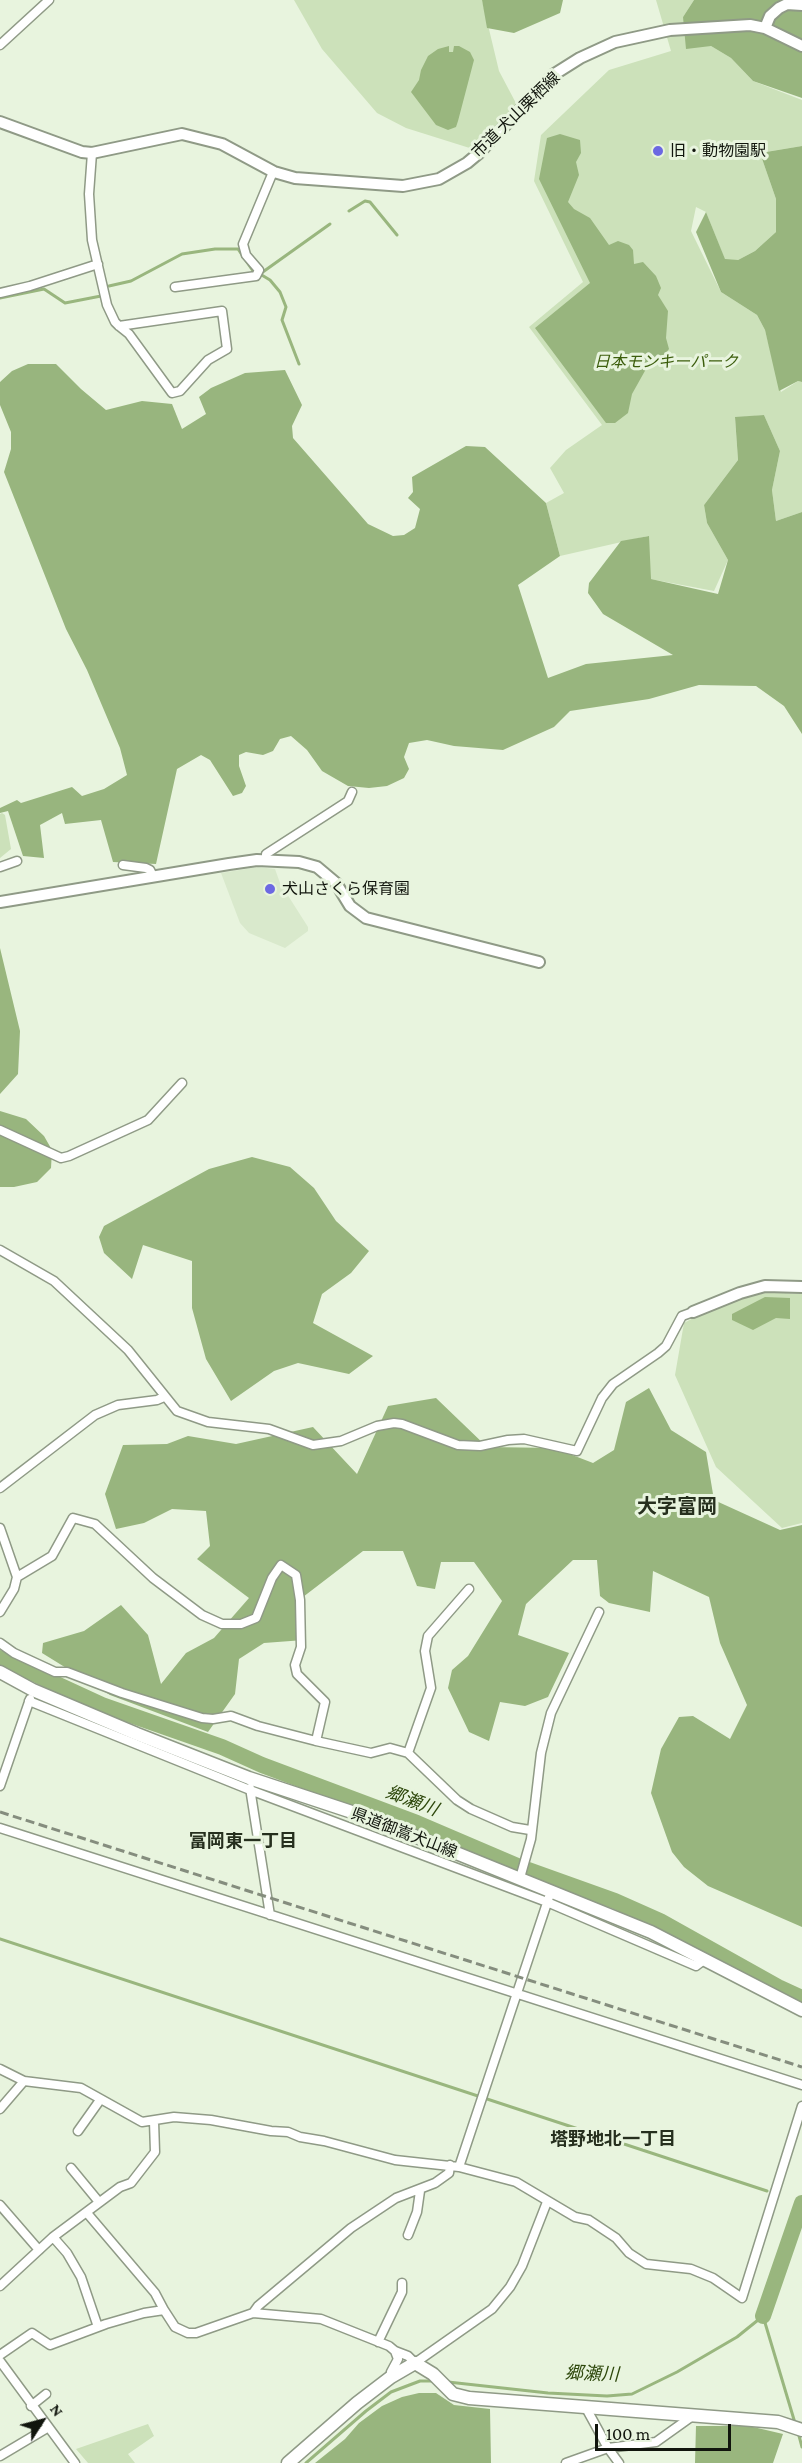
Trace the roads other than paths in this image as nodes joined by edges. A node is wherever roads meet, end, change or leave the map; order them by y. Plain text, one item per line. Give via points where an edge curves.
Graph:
1 (49, 0) edge
2 (802, 5) edge
3 (765, 27) junction
4 (0, 45) edge
5 (802, 45) edge
6 (0, 122) edge
7 (92, 153) junction
8 (273, 171) junction
9 (98, 264) junction
10 (175, 287) dead end
11 (0, 293) edge
12 (119, 326) junction
13 (352, 792) dead end
14 (266, 860) junction
15 (17, 861) dead end
16 (123, 865) dead end
17 (0, 867) edge
18 (153, 876) junction
19 (0, 902) edge
20 (539, 962) dead end
21 (182, 1083) dead end
22 (0, 1130) edge
23 (0, 1250) edge
24 (802, 1287) edge
25 (693, 1312) joint
26 (164, 1397) junction
27 (0, 1488) edge
28 (0, 1528) edge
29 (17, 1577) junction
30 (469, 1589) dead end
31 (0, 1612) edge
32 (598, 1612) dead end
33 (0, 1643) edge
34 (0, 1672) edge
35 (31, 1695) junction
36 (316, 1741) junction
37 (408, 1753) junction
38 (250, 1784) junction
39 (0, 1786) edge
40 (0, 1828) edge
41 (530, 1830) junction
42 (521, 1875) junction
43 (549, 1896) junction
44 (270, 1915) junction
45 (517, 1993) junction
46 (802, 2010) edge
47 (0, 2069) edge
48 (24, 2081) junction
49 (802, 2085) edge
50 (100, 2100) junction
51 (802, 2106) edge
52 (0, 2109) edge
53 (154, 2121) junction
54 (78, 2131) dead end
55 (455, 2166) junction
56 (71, 2168) dead end
57 (420, 2191) junction
58 (99, 2202) junction
59 (547, 2202) junction
60 (0, 2205) edge
61 (87, 2212) junction
62 (408, 2235) dead end
63 (53, 2237) junction
64 (39, 2250) junction
65 (402, 2283) dead end
66 (0, 2286) edge
67 (164, 2310) junction
68 (253, 2313) junction
69 (98, 2327) junction
70 (378, 2342) junction
71 (395, 2351) junction
72 (0, 2355) edge
73 (0, 2361) edge
74 (415, 2363) junction
75 (391, 2378) junction
76 (46, 2394) dead end
77 (31, 2406) junction
78 (586, 2408) junction
79 (698, 2417) junction
80 (47, 2428) junction
81 (802, 2430) edge
82 (608, 2448) junction
83 (1, 2454) edge
84 (9, 2463) edge
85 (75, 2463) edge
86 (288, 2463) edge
87 (566, 2463) edge
88 (619, 2463) edge

1 - 4 street
2 - 3 street via 779,8
3 - 5 street, 市道 犬山栗栖線
3 - 8 street, 市道 犬山栗栖線 via 730,25 670,30 615,42 580,58 553,75 479,153 439,179 403,186 295,178
6 - 7 street
7 - 8 street, 市道 犬山栗栖線 via 182,134 222,144
7 - 9 street via 89,194
8 - 10 street via 243,244 246,255 259,270 256,276
9 - 11 street
9 - 12 street via 109,312
12 - 12 street via 222,311 227,349 208,360 180,391 172,393
13 - 14 street via 348,801 266,854
14 - 18 street
14 - 20 street via 317,867 336,884 350,906 366,918
15 - 17 street
16 - 18 street via 146,868
18 - 19 street
21 - 22 street via 148,1120 69,1156 61,1158
23 - 26 street via 54,1281 128,1350
24 - 25 street via 765,1286
25 - 26 street via 682,1316 666,1346 613,1384 602,1398 578,1451 524,1439 458,1445 394,1423 341,1442 313,1445 269,1429 187,1416
26 - 27 street via 118,1405 95,1415
28 - 29 street
29 - 31 street
29 - 36 street via 52,1556 73,1518 95,1524 153,1578 202,1615 222,1624 241,1624 256,1618 281,1565 296,1575 300,1600 297,1674 325,1702
30 - 37 street via 428,1636 425,1651 431,1688
32 - 41 street via 551,1713
33 - 36 street via 55,1672 67,1672 122,1693 190,1714 213,1719 231,1716
34 - 35 main road, 県道御嵩犬山線
35 - 38 main road, 県道御嵩犬山線 via 136,1734
35 - 39 street
36 - 37 street via 371,1753 390,1748
37 - 41 street via 471,1809 512,1827
38 - 42 main road, 県道御嵩犬山線 via 370,1818
38 - 43 street
38 - 44 street
40 - 44 street
41 - 42 street
42 - 43 main road, 県道御嵩犬山線
43 - 45 street
43 - 46 main road, 県道御嵩犬山線 via 651,1932
44 - 45 street
45 - 49 street
45 - 55 street via 483,2098
47 - 48 street
48 - 50 street via 81,2088
48 - 52 street
50 - 53 street via 133,2119
50 - 54 street
51 - 59 street via 742,2298 713,2278 691,2269 646,2264 589,2220 574,2217
53 - 55 street via 174,2117 211,2120 288,2132 395,2160
53 - 58 street via 155,2152 131,2183
55 - 57 street
55 - 59 street via 516,2182
56 - 58 street
57 - 62 street
57 - 68 street via 396,2198 351,2228
58 - 61 street
59 - 74 street via 522,2266 492,2309
60 - 64 street
61 - 63 street
61 - 67 street via 155,2292
63 - 64 street
63 - 69 street via 68,2253 81,2277
64 - 66 street
65 - 70 street via 402,2292
67 - 68 street via 175,2327 188,2333
67 - 69 street
68 - 70 street via 321,2319
69 - 72 street via 50,2345 32,2332
70 - 71 street
71 - 74 street
71 - 75 street via 398,2359
73 - 77 street
74 - 75 main road
74 - 78 main road via 453,2394
75 - 86 main road
76 - 77 street
77 - 80 street
78 - 79 main road
78 - 82 street
79 - 81 main road via 778,2422
79 - 82 street via 656,2442
80 - 83 street
80 - 85 street
82 - 87 street
82 - 88 street
83 - 84 street

